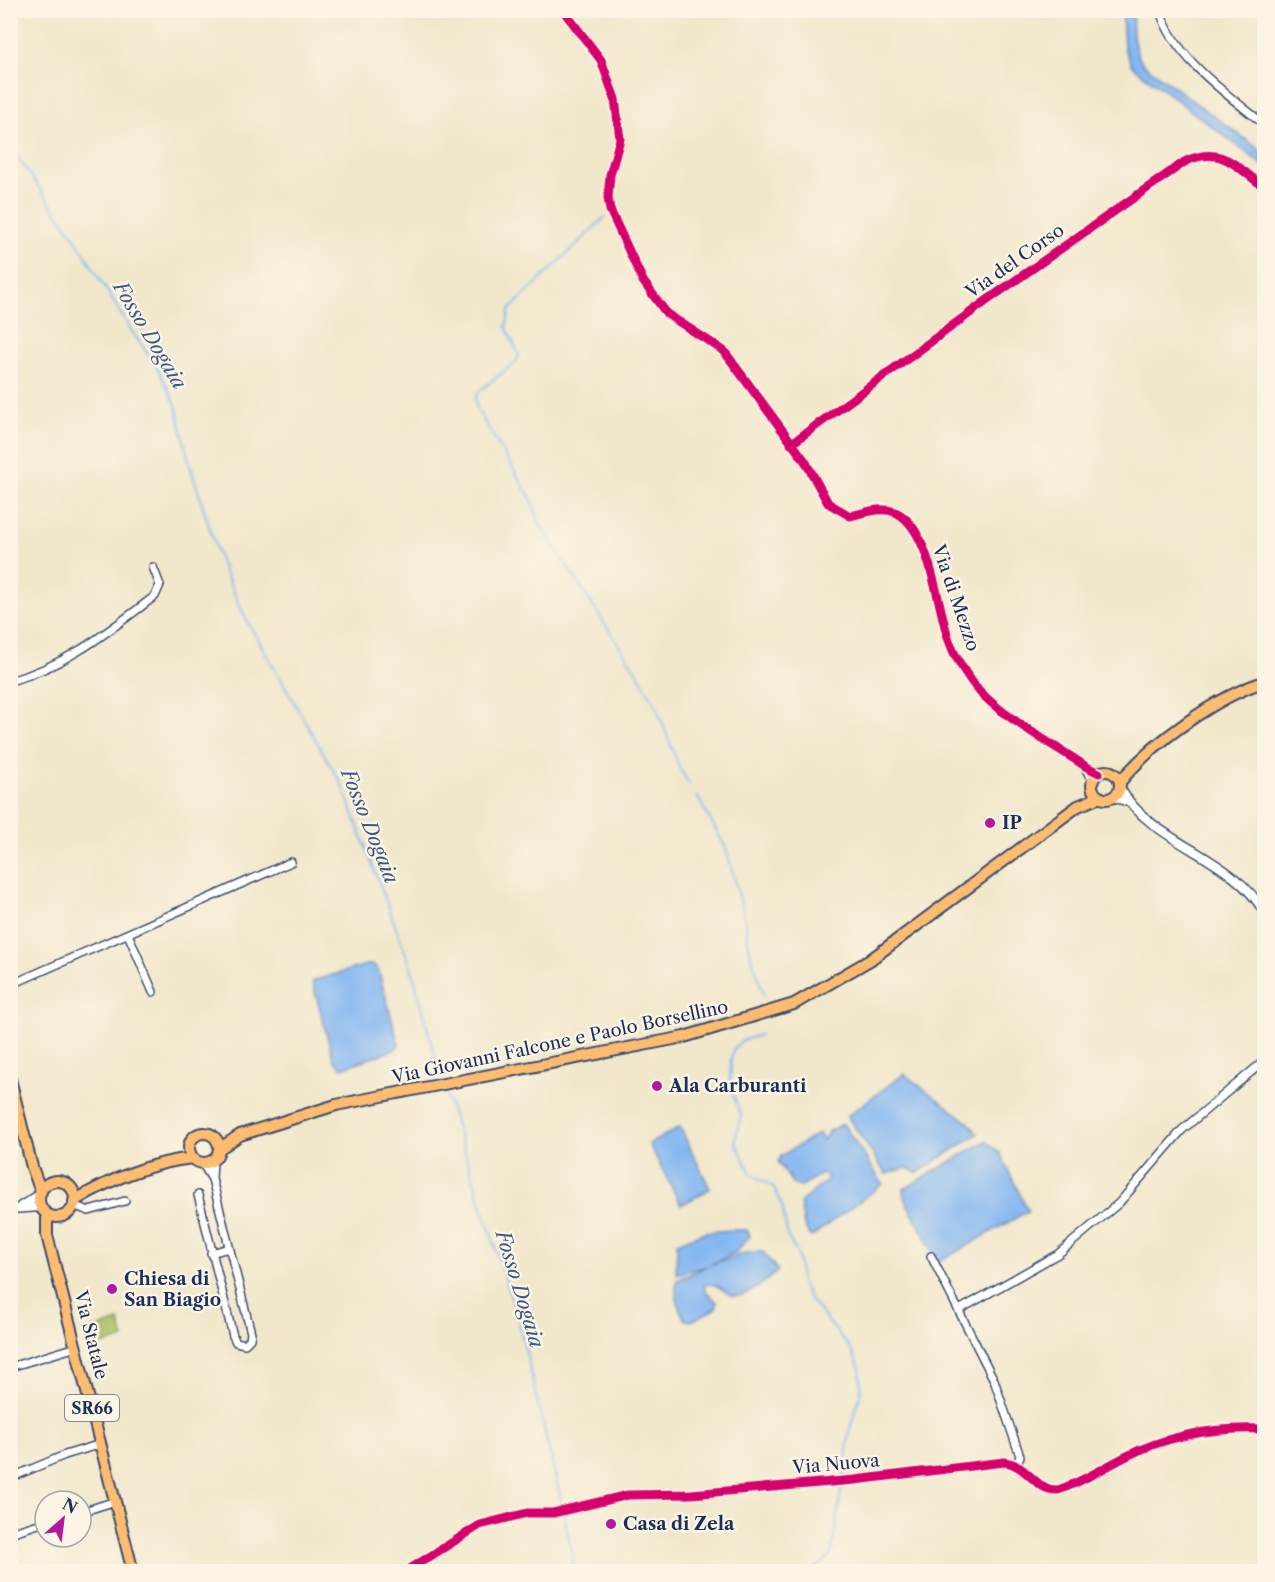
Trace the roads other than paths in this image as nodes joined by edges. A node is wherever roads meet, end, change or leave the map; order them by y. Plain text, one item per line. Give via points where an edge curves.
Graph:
1 (562, 10) edge
2 (1160, 10) edge
3 (1264, 124) edge
4 (1264, 187) edge
5 (791, 444) junction
6 (153, 567) dead end
7 (10, 681) edge
8 (1264, 682) edge
9 (1135, 764) junction
10 (1112, 772) junction
11 (1095, 780) junction
12 (1120, 785) junction
13 (1100, 797) junction
14 (1112, 797) junction
15 (1129, 802) junction
16 (1078, 806) junction
17 (291, 862) dead end
18 (1264, 912) edge
19 (128, 934) junction
20 (13, 982) edge
21 (153, 993) dead end
22 (1264, 1061) edge
23 (10, 1079) edge
24 (240, 1135) junction
25 (213, 1136) junction
26 (189, 1145) junction
27 (219, 1149) junction
28 (203, 1160) junction
29 (169, 1161) junction
30 (32, 1167) junction
31 (53, 1182) junction
32 (70, 1189) junction
33 (94, 1189) junction
34 (40, 1193) junction
35 (198, 1195) dead end
36 (125, 1201) dead end
37 (74, 1203) junction
38 (14, 1208) edge
39 (48, 1213) junction
40 (229, 1248) junction
41 (211, 1252) junction
42 (931, 1256) dead end
43 (959, 1310) junction
44 (77, 1347) junction
45 (10, 1367) edge
46 (1264, 1429) edge
47 (101, 1444) junction
48 (1017, 1465) junction
49 (10, 1478) edge
50 (116, 1501) junction
51 (93, 1508) edge
52 (33, 1526) edge
53 (10, 1533) edge
54 (133, 1572) edge
55 (405, 1572) edge

1 - 5 street, Via di Mezzo via 601,60 615,99 620,139 608,198 634,264 656,303 667,314 724,351
2 - 3 street via 1179,45 1209,80
4 - 5 street, Via del Corso via 1217,154 1202,154 1186,161
5 - 11 street, Via di Mezzo via 828,503 837,510 850,516 887,509 897,512 913,527 928,560 950,644 972,682 994,704 1085,766
6 - 7 street via 160,585 155,596 90,645
8 - 9 main road via 1215,704
9 - 10 main road
9 - 12 main road
10 - 11 main road
10 - 12 main road
11 - 13 main road
11 - 16 main road, Via Giovanni Falcone e Paolo Borsellino
12 - 14 main road
12 - 15 street
13 - 14 main road
13 - 16 main road, Via Giovanni Falcone e Paolo Borsellino
14 - 15 street
15 - 18 street via 1169,837 1244,886
16 - 24 main road, Via Giovanni Falcone e Paolo Borsellino via 870,960 794,1004 684,1037 336,1105
17 - 19 street
19 - 20 street
19 - 21 street
22 - 43 street via 1182,1130 1119,1203 1058,1254
23 - 30 main road, SR66
24 - 25 main road, Via Giovanni Falcone e Paolo Borsellino
24 - 27 main road, Via Giovanni Falcone e Paolo Borsellino
25 - 26 main road, Via Giovanni Falcone e Paolo Borsellino via 199,1134
25 - 27 main road
26 - 28 main road
26 - 29 main road, Via Giovanni Falcone e Paolo Borsellino
27 - 28 main road, Via Giovanni Falcone e Paolo Borsellino
28 - 29 main road, Via Giovanni Falcone e Paolo Borsellino
28 - 40 street via 212,1179
29 - 33 main road, Via Giovanni Falcone e Paolo Borsellino
30 - 31 main road
30 - 34 main road, SR66
31 - 32 main road
31 - 34 main road
32 - 33 main road, Via Giovanni Falcone e Paolo Borsellino
32 - 37 main road
33 - 37 main road, Via Giovanni Falcone e Paolo Borsellino
34 - 38 street
34 - 39 main road, SR66
35 - 41 street
36 - 37 street via 89,1211
37 - 39 main road via 68,1213
38 - 39 street
39 - 44 main road, Via Statale / SR66 via 47,1235
40 - 41 street
40 - 41 street via 251,1332 245,1344 236,1342 233,1336
42 - 43 street
43 - 48 street via 994,1380 1020,1456
44 - 45 street
44 - 47 main road, Via Statale / SR66
46 - 48 street via 1228,1428 1171,1438 1058,1490 1040,1486
47 - 49 street
47 - 50 main road, Via Statale / SR66
48 - 55 street, Via Nuova via 1004,1462 842,1481 628,1496 553,1513 527,1513 480,1525
50 - 51 street
50 - 54 main road, Via Statale / SR66
52 - 53 street

